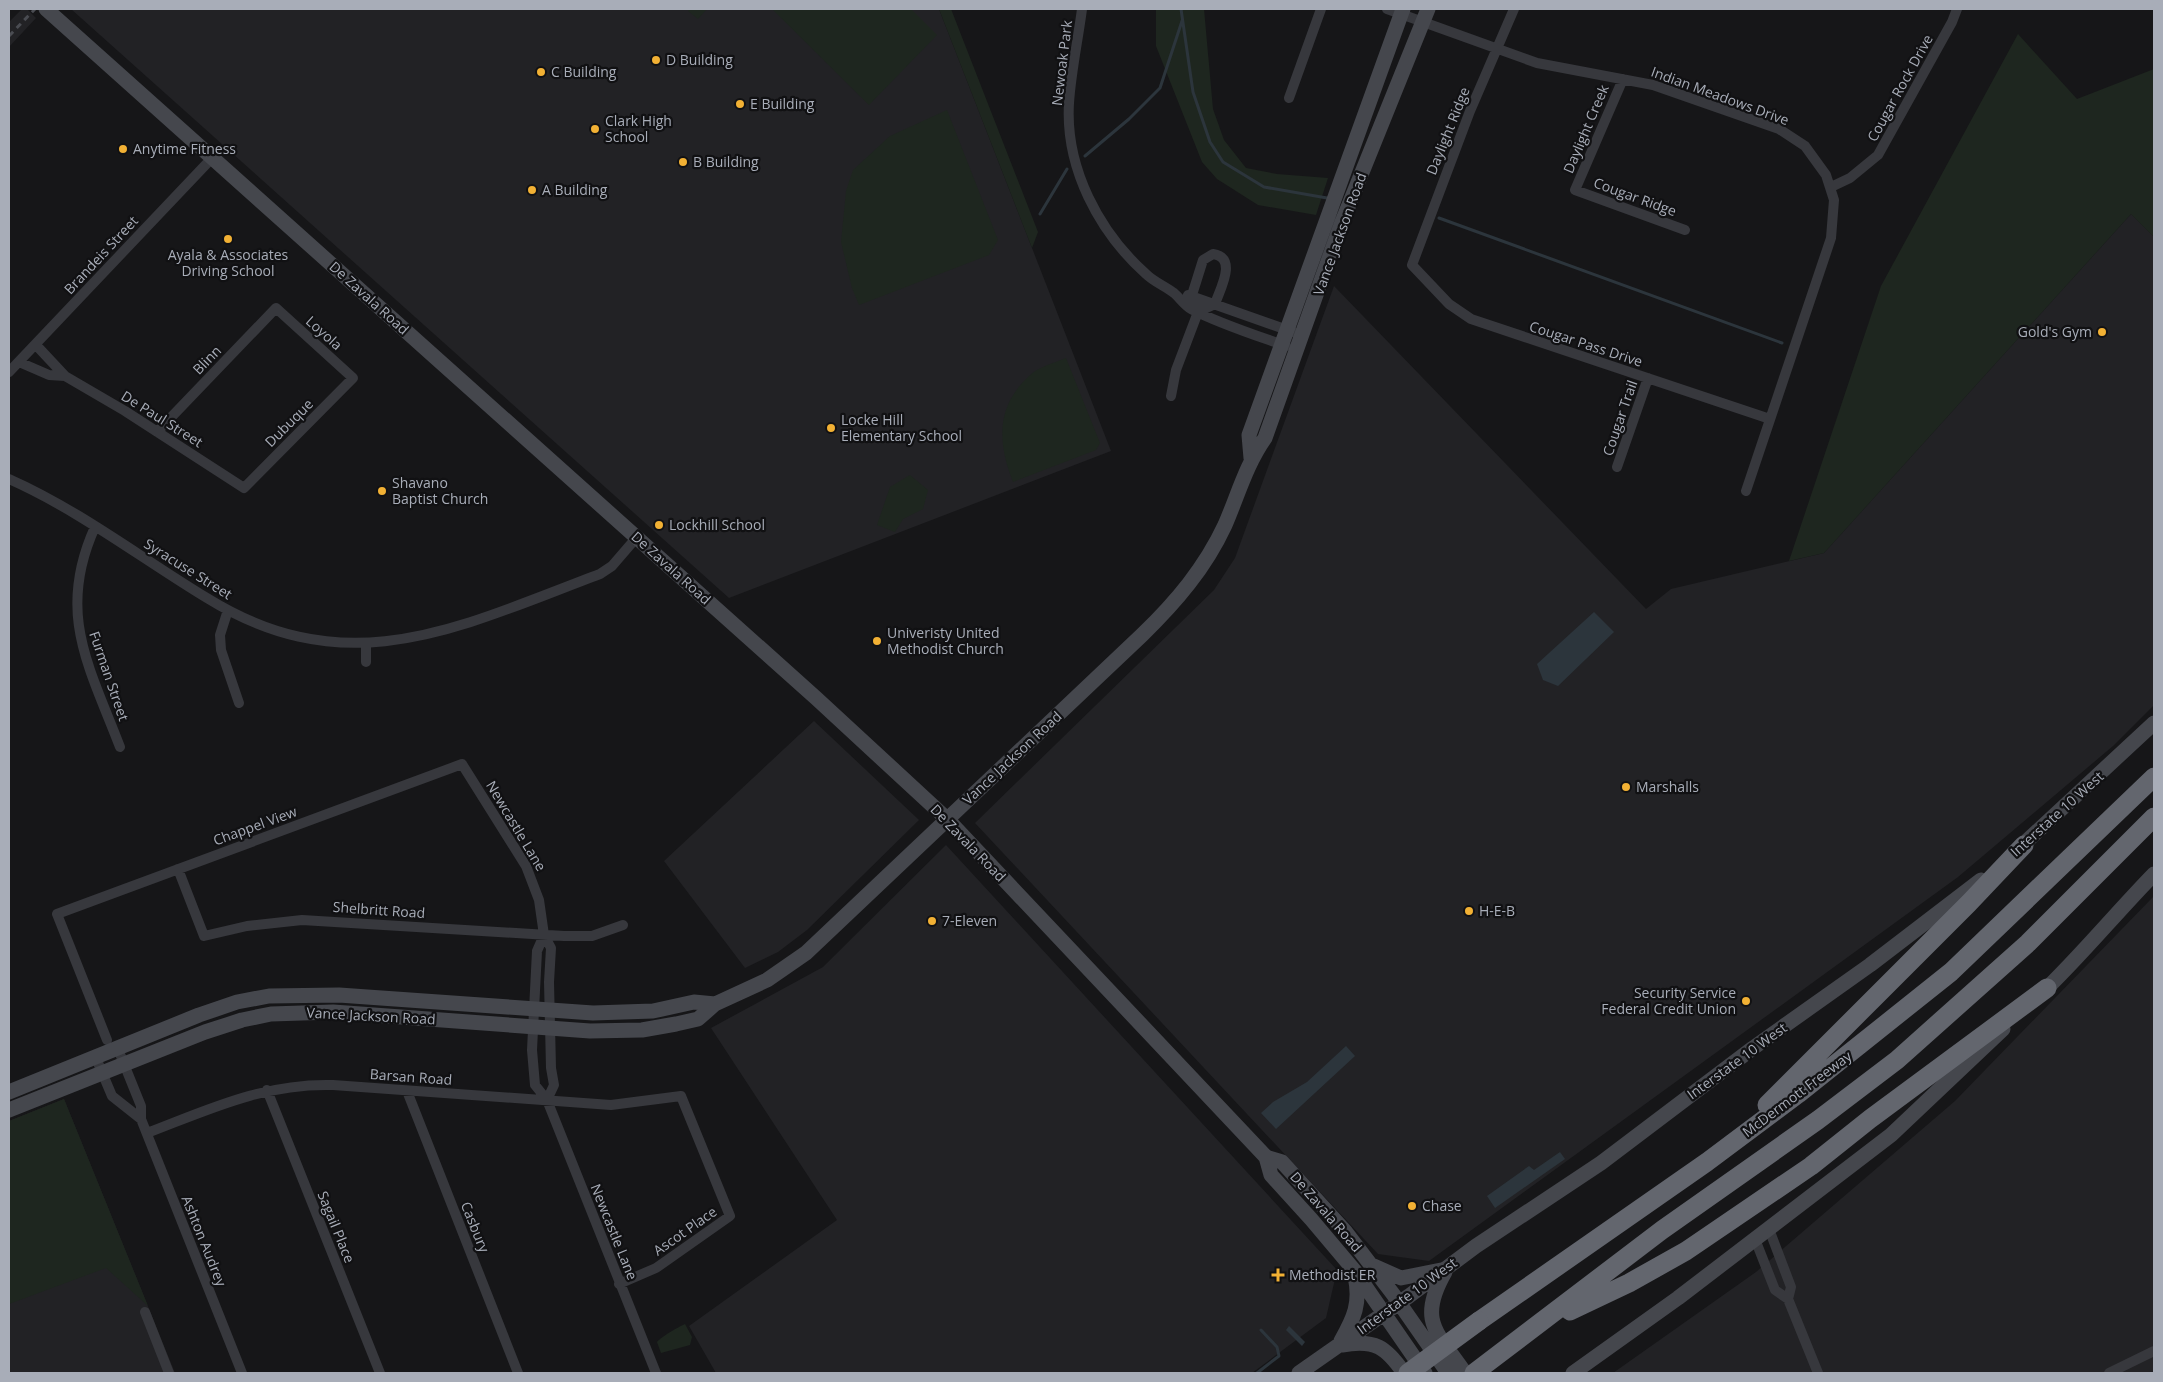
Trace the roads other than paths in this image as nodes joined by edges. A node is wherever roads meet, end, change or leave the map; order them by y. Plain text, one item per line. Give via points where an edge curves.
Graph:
1 (46, 9) edge
2 (1082, 9) edge
3 (1321, 9) edge
4 (1387, 9) edge
5 (1514, 9) edge
6 (1957, 9) edge
7 (1402, 11) edge
8 (1426, 15) edge
9 (1497, 48) junction
10 (1623, 79) junction
11 (1289, 98) dead end
12 (213, 157) junction
13 (1831, 187) junction
14 (1575, 190) joint
15 (1685, 230) dead end
16 (1412, 265) joint
17 (1175, 293) junction
18 (1192, 296) junction
19 (1214, 304) junction
20 (276, 308) joint
21 (1198, 312) junction
22 (1285, 337) junction
23 (1300, 343) junction
24 (36, 344) junction
25 (19, 362) junction
26 (9, 372) edge
27 (65, 376) junction
28 (353, 378) joint
29 (1648, 378) junction
30 (1171, 396) dead end
31 (1770, 419) junction
32 (157, 432) junction
33 (1251, 458) junction
34 (1618, 467) dead end
35 (9, 479) edge
36 (244, 488) joint
37 (1746, 491) dead end
38 (96, 527) junction
39 (637, 537) junction
40 (228, 610) junction
41 (366, 644) junction
42 (366, 662) dead end
43 (239, 703) dead end
44 (2154, 723) edge
45 (120, 747) dead end
46 (462, 764) joint
47 (2154, 777) edge
48 (2154, 817) edge
49 (947, 819) junction
50 (2024, 845) junction
51 (178, 869) junction
52 (2154, 874) edge
53 (57, 914) joint
54 (623, 925) dead end
55 (544, 935) junction
56 (536, 966) junction
57 (550, 968) junction
58 (2047, 988) junction
59 (715, 1004) junction
60 (533, 1008) junction
61 (550, 1010) junction
62 (532, 1027) junction
63 (550, 1028) junction
64 (113, 1044) junction
65 (96, 1058) junction
66 (124, 1065) junction
67 (551, 1068) junction
68 (533, 1069) junction
69 (102, 1074) junction
70 (267, 1090) junction
71 (407, 1091) junction
72 (9, 1092) edge
73 (136, 1092) junction
74 (681, 1096) joint
75 (547, 1100) junction
76 (121, 1103) junction
77 (9, 1110) edge
78 (140, 1119) junction
79 (147, 1133) junction
80 (1266, 1157) junction
81 (1707, 1162) junction
82 (1769, 1229) junction
83 (1755, 1239) junction
84 (1372, 1265) junction
85 (1447, 1268) junction
86 (1354, 1270) junction
87 (619, 1284) junction
88 (1788, 1299) junction
89 (1400, 1303) junction
90 (145, 1312) dead end
91 (1383, 1314) junction
92 (1540, 1325) junction
93 (1338, 1345) junction
94 (2154, 1351) edge
95 (170, 1373) edge
96 (242, 1373) edge
97 (380, 1373) edge
98 (518, 1373) edge
99 (656, 1373) edge
100 (1299, 1373) edge
101 (1406, 1373) edge
102 (1425, 1373) edge
103 (1448, 1373) edge
104 (1466, 1373) edge
105 (1474, 1373) edge
106 (1573, 1373) edge
107 (1818, 1373) edge
108 (2108, 1373) edge

1 - 12 main road, De Zavala Road
2 - 17 street, Newoak Park via 1069,104 1073,147 1084,189 1118,246 1148,276
3 - 11 street
4 - 7 street, Indian Meadows Drive
5 - 9 street, Daylight Ridge
6 - 13 street, Cougar Rock Drive via 1883,148 1862,170
7 - 8 street, Indian Meadows Drive
7 - 22 main road, Vance Jackson Road
8 - 9 street, Indian Meadows Drive
8 - 23 main road, Vance Jackson Road via 1342,222
9 - 10 street, Indian Meadows Drive via 1546,65
9 - 16 street, Daylight Ridge
10 - 13 street, Indian Meadows Drive via 1670,90 1779,129 1814,156
10 - 14 street, Daylight Creek
12 - 24 street, Brandeis Street
12 - 39 main road, De Zavala Road
13 - 31 street, Indian Meadows Drive via 1835,213 1831,238
14 - 15 street, Cougar Ridge
16 - 29 street, Cougar Pass Drive via 1449,304 1471,319
17 - 18 street, Newoak Park
17 - 21 street, Newoak Park via 1188,308
18 - 19 street, Newoak Park
18 - 19 street via 1203,260 1213,254 1220,255 1225,260 1226,269
18 - 21 street
19 - 21 street
19 - 22 street, Newoak Park
20 - 28 street, Loyola
20 - 32 street, Blinn
21 - 22 street, Newoak Park
21 - 30 street via 1176,370
22 - 23 street
22 - 23 street
22 - 33 main road, Vance Jackson Road via 1249,435
23 - 33 main road, Vance Jackson Road via 1265,438
24 - 25 street, Brandeis Street
24 - 27 street, De Paul Street
25 - 26 street, Brandeis Street
25 - 27 street, De Paul Street via 49,375
27 - 32 street, De Paul Street
28 - 36 street, Dubuque
29 - 31 street, Cougar Pass Drive
29 - 34 street, Cougar Trail
31 - 37 street, Indian Meadows Drive
32 - 36 street, De Paul Street
33 - 49 main road, Vance Jackson Road via 1216,542 1196,576 1174,604
35 - 38 street, Syracuse Street
38 - 40 street, Syracuse Street
38 - 45 street, Furman Street via 78,580 77,619 86,657
39 - 41 street, Syracuse Street via 612,566 600,574 442,632
39 - 49 main road, De Zavala Road
40 - 41 street, Syracuse Street via 288,634
40 - 43 street via 220,635 221,650
41 - 42 street
44 - 50 main road, Interstate 10 West
46 - 51 street, Chappel View
46 - 55 street, Newcastle Lane via 526,866 539,900
47 - 81 highway, McDermott Freeway via 1952,972
48 - 92 highway via 2028,943 1897,1060 1662,1230
49 - 59 main road, Vance Jackson Road via 806,953 767,980
49 - 80 main road, De Zavala Road
50 - 81 highway via 1969,904
50 - 85 main road, Interstate 10 West via 1922,926 1753,1048 1602,1163
51 - 53 street, Chappel View
51 - 55 street, Shelbritt Road via 204,936 247,926 302,920
52 - 58 main road
53 - 64 street, Ashton Audrey
54 - 55 street, Shelbritt Road via 592,936
55 - 56 street, Newcastle Lane via 537,951
55 - 57 street, Newcastle Lane via 551,948
56 - 57 street
56 - 60 street, Newcastle Lane
57 - 61 street, Newcastle Lane
58 - 82 main road via 1891,1135
58 - 92 highway via 1811,1166 1686,1251 1630,1283
59 - 61 main road, Vance Jackson Road via 694,1002 630,1013
59 - 63 main road, Vance Jackson Road via 698,1019 642,1030
60 - 61 main road, Vance Jackson Road
60 - 62 street, Newcastle Lane
60 - 64 main road, Vance Jackson Road via 339,996 269,996 237,1002
61 - 63 street, Newcastle Lane
62 - 63 main road, Vance Jackson Road
62 - 66 main road, Vance Jackson Road via 333,1012 271,1014 205,1032
62 - 68 street, Newcastle Lane
63 - 67 street, Newcastle Lane
64 - 65 main road, Vance Jackson Road
64 - 66 street, Ashton Audrey
65 - 69 street, Ashton Audrey
65 - 72 main road, Vance Jackson Road
66 - 69 main road, Vance Jackson Road
66 - 73 street, Ashton Audrey
67 - 68 street
67 - 75 street, Newcastle Lane via 554,1085
68 - 75 street, Newcastle Lane via 535,1085
69 - 76 street, Ashton Audrey via 112,1096
69 - 77 main road, Vance Jackson Road
70 - 71 street, Barsan Road via 313,1085
70 - 79 street, Barsan Road
70 - 97 street, Sagail Place
71 - 75 street, Barsan Road
71 - 98 street, Casbury
73 - 76 street
73 - 78 street, Ashton Audrey via 141,1106
74 - 75 street, Barsan Road via 611,1105
74 - 87 street, Ascot Place via 730,1216 656,1268
75 - 87 street, Newcastle Lane
76 - 78 street, Ashton Audrey
78 - 79 street, Ashton Audrey
79 - 96 street, Ashton Audrey
80 - 84 main road, De Zavala Road via 1282,1162
80 - 86 main road, De Zavala Road via 1271,1175
81 - 101 highway, McDermott Freeway, bridge
82 - 83 main road
82 - 88 street via 1791,1287
83 - 88 street via 1775,1290
83 - 106 main road
84 - 85 main road via 1401,1278
84 - 89 main road, De Zavala Road
85 - 89 main road, Interstate 10 West
85 - 104 main road via 1431,1302 1430,1316
86 - 91 main road, De Zavala Road
86 - 93 main road via 1358,1300 1354,1318
87 - 99 street, Newcastle Lane
88 - 107 street
89 - 91 main road, Interstate 10 West
89 - 103 main road, De Zavala Road
90 - 95 street
91 - 93 main road, Interstate 10 West
91 - 102 main road, De Zavala Road
92 - 105 highway
93 - 100 main road, Interstate 10 West
93 - 101 main road via 1354,1342 1374,1344 1392,1356
94 - 108 street

